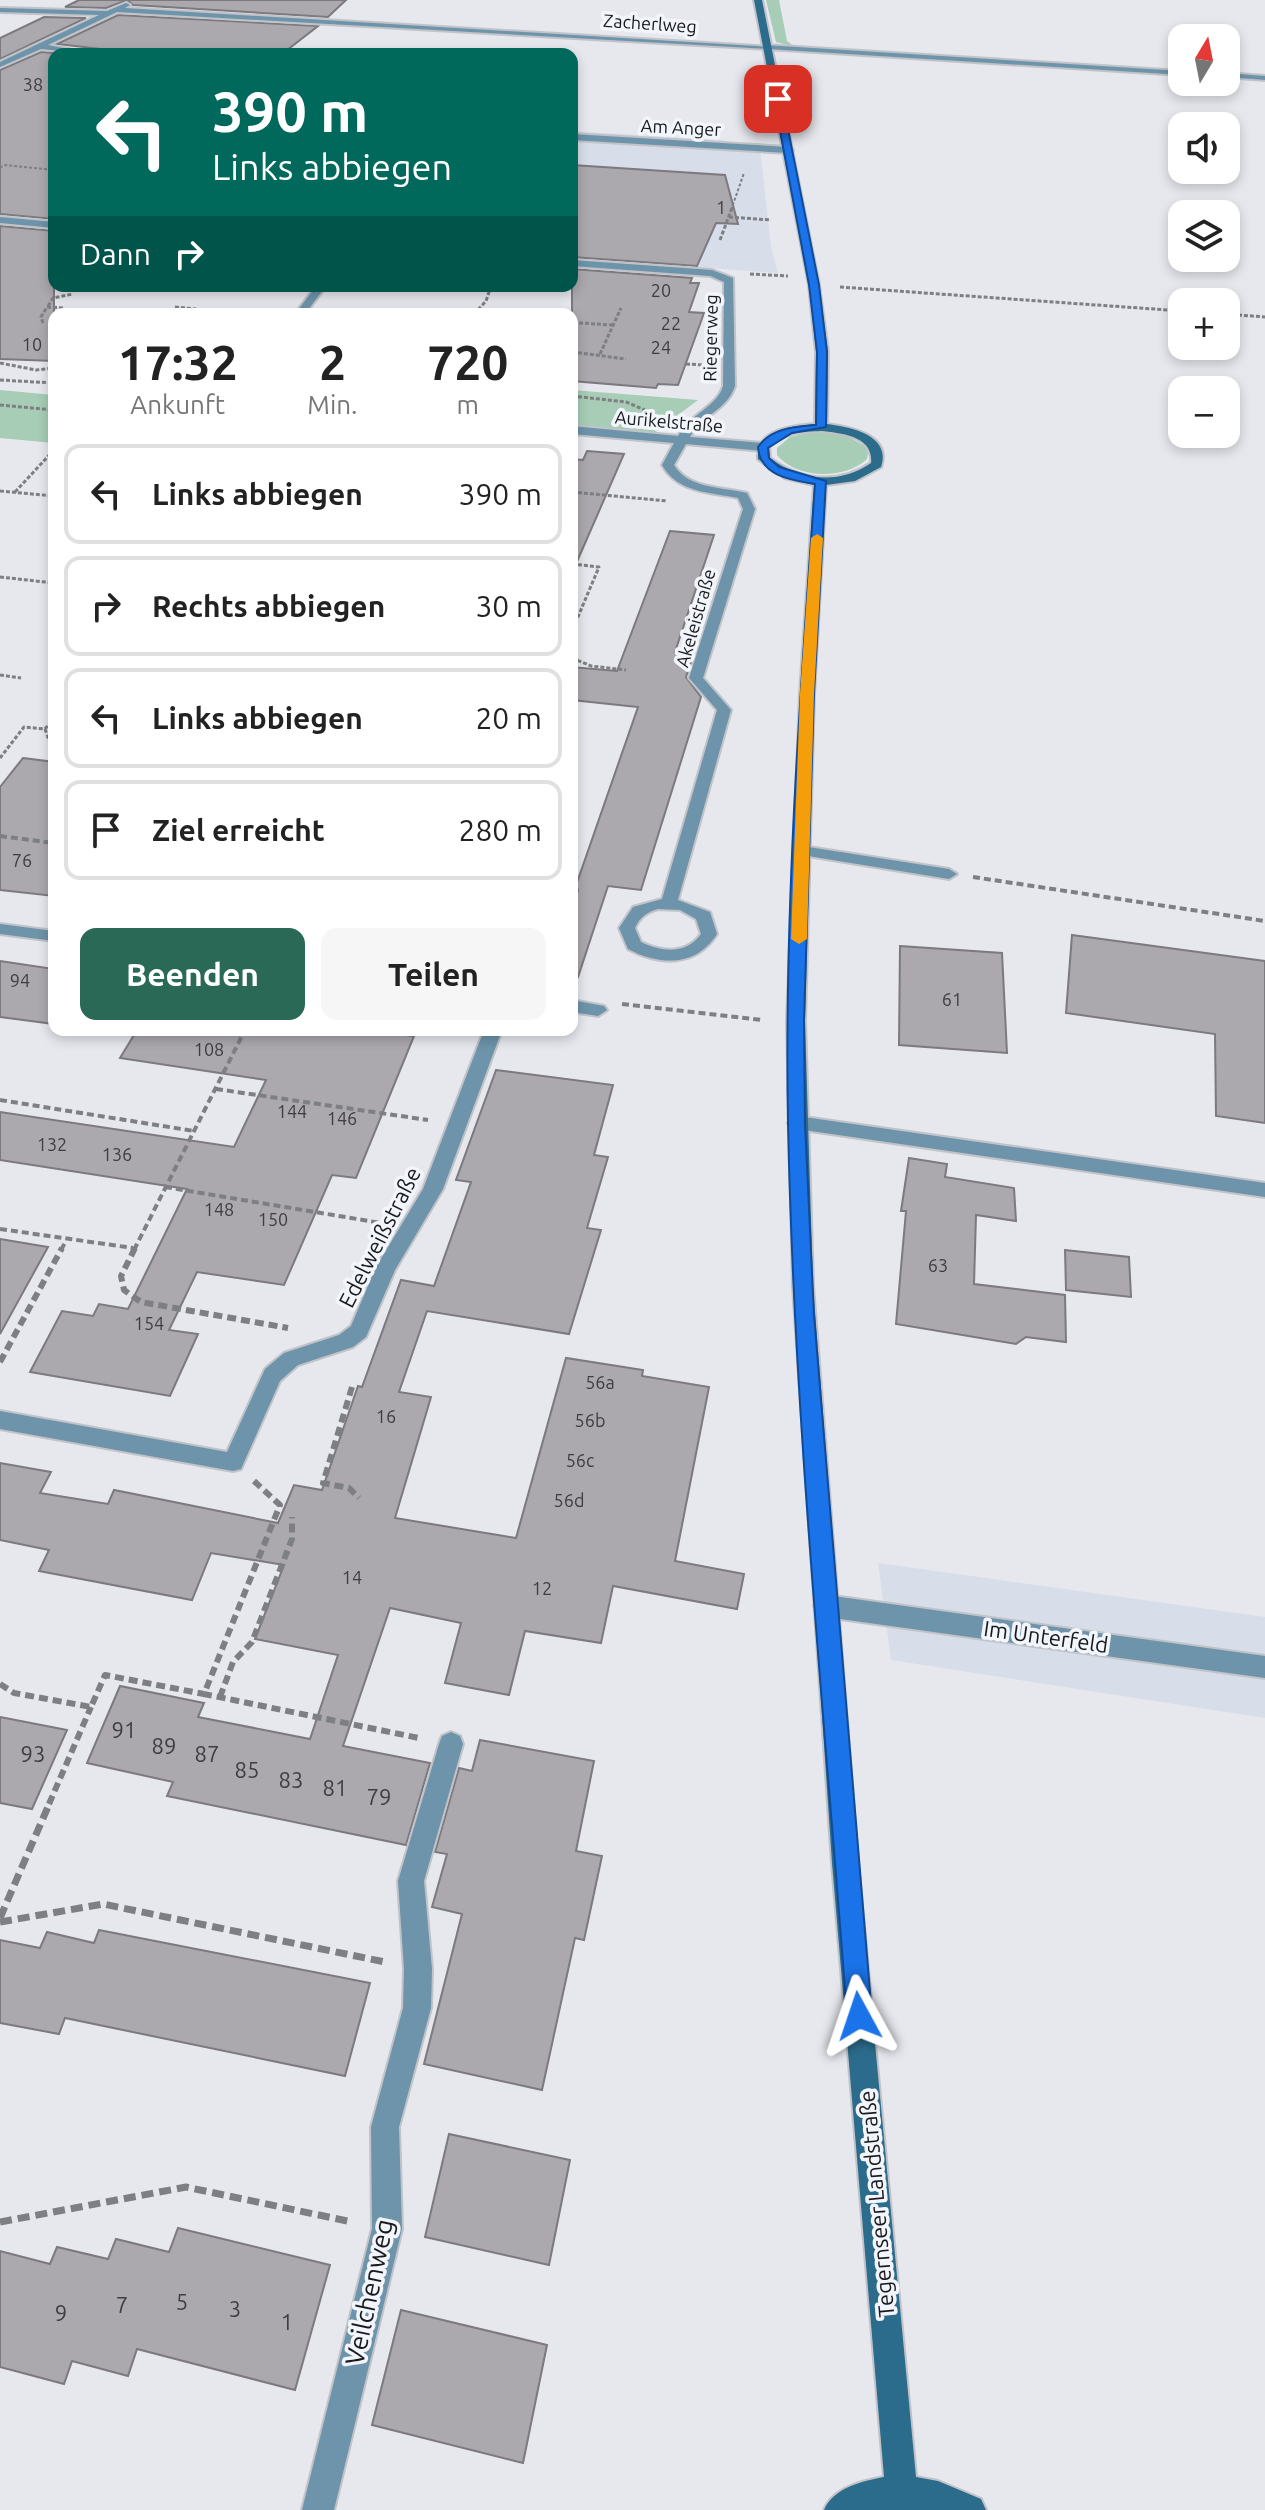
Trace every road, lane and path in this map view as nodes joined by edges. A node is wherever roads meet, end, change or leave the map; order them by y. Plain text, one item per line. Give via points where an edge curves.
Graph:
1 (136, 0) edge
2 (758, 0) edge
3 (0, 10) edge
4 (112, 12) junction
5 (40, 46) junction
6 (768, 47) junction
7 (52, 48) edge
8 (0, 65) edge
9 (1168, 72) edge
10 (1240, 76) edge
11 (1265, 78) edge
12 (578, 137) edge
13 (788, 150) junction
14 (0, 168) edge
15 (48, 169) edge
16 (744, 173) dead end
17 (729, 217) junction
18 (0, 220) edge
19 (771, 220) dead end
20 (48, 224) edge
21 (720, 240) dead end
22 (578, 263) edge
23 (814, 285) junction
24 (73, 294) dead end
25 (47, 307) junction
26 (175, 307) dead end
27 (64, 308) dead end
28 (185, 308) edge
29 (621, 308) dead end
30 (1168, 310) edge
31 (1240, 315) edge
32 (1265, 317) edge
33 (43, 323) dead end
34 (579, 323) dead end
35 (613, 325) junction
36 (578, 352) edge
37 (600, 354) junction
38 (626, 359) dead end
39 (0, 363) edge
40 (48, 369) edge
41 (0, 380) edge
42 (48, 383) edge
43 (578, 396) edge
44 (0, 405) edge
45 (640, 408) dead end
46 (48, 409) edge
47 (821, 427) junction
48 (578, 431) edge
49 (682, 440) junction
50 (763, 447) junction
51 (48, 456) edge
52 (820, 481) junction
53 (0, 491) edge
54 (15, 492) junction
55 (578, 493) edge
56 (48, 495) edge
57 (675, 502) dead end
58 (578, 565) edge
59 (0, 577) edge
60 (48, 582) edge
61 (578, 617) edge
62 (578, 661) edge
63 (626, 670) dead end
64 (0, 675) edge
65 (21, 678) dead end
66 (48, 725) edge
67 (45, 729) junction
68 (48, 737) edge
69 (0, 758) edge
70 (0, 836) edge
71 (48, 842) edge
72 (802, 851) junction
73 (949, 874) joint
74 (578, 891) edge
75 (581, 891) dead end
76 (669, 903) junction
77 (1265, 921) edge
78 (0, 929) edge
79 (48, 935) edge
80 (578, 1007) edge
81 (598, 1010) joint
82 (762, 1020) dead end
83 (242, 1036) edge
84 (491, 1036) edge
85 (216, 1089) junction
86 (0, 1100) edge
87 (797, 1123) junction
88 (457, 1125) junction
89 (194, 1131) junction
90 (165, 1187) junction
91 (1265, 1190) edge
92 (412, 1228) junction
93 (0, 1229) edge
94 (66, 1241) junction
95 (133, 1248) junction
96 (326, 1346) junction
97 (0, 1362) edge
98 (352, 1387) dead end
99 (0, 1420) edge
100 (233, 1462) junction
101 (359, 1498) dead end
102 (292, 1517) dead end
103 (826, 1606) junction
104 (1265, 1667) edge
105 (0, 1684) edge
106 (204, 1694) junction
107 (220, 1697) junction
108 (91, 1707) junction
109 (451, 1744) joint
110 (0, 1920) edge
111 (418, 1969) junction
112 (0, 2222) edge
113 (387, 2229) junction
114 (901, 2489) junction
115 (318, 2510) edge
116 (840, 2510) edge
117 (970, 2510) edge

1 - 4 street
2 - 6 main road
3 - 4 street, Zacherlweg
4 - 5 street
4 - 6 street, Zacherlweg
5 - 7 street
5 - 8 street
6 - 9 street, Zacherlweg
6 - 13 main road
10 - 11 street
12 - 13 street, Am Anger
13 - 23 main road
14 - 15 path
16 - 17 path
17 - 19 path
17 - 21 path
18 - 20 street
22 - 49 street, Riegerweg via 712,273 729,280 729,386 725,399 692,422
23 - 30 path
23 - 47 main road via 822,352
24 - 25 path via 53,298
25 - 27 path
25 - 33 path
26 - 28 path
29 - 35 path
31 - 32 path
34 - 35 path
35 - 37 path
36 - 37 path
37 - 38 path
39 - 40 path
41 - 42 path
43 - 45 path
44 - 46 path
47 - 50 main road via 790,430
47 - 52 main road via 855,433 877,447 880,456 877,464 856,477
48 - 49 street, Aurikelstraße
49 - 50 street, Aurikelstraße
49 - 76 street, Akeleistraße via 668,465 672,477 743,496 749,509 696,678 724,710
50 - 52 main road via 764,459 775,470
51 - 54 path
52 - 72 main road, Tegernseer Landstraße
53 - 54 path
54 - 56 path
55 - 57 path
58 - 61 path via 599,567
59 - 60 path
62 - 63 path
64 - 65 path
66 - 67 path
67 - 68 path
67 - 69 path via 24,727
70 - 71 path
72 - 73 street
72 - 87 main road, Tegernseer Landstraße
73 - 77 path
74 - 75 path
76 - 76 street via 648,906 630,919 628,937 634,945 671,956 705,942 709,934 704,916
78 - 79 street
80 - 81 street
81 - 82 path via 625,1004
83 - 85 path
84 - 88 street, Edelweißstraße
85 - 88 path
85 - 89 path
86 - 89 path
87 - 91 street
87 - 103 main road, Tegernseer Landstraße
88 - 92 street, Edelweißstraße
89 - 90 path
90 - 92 path
90 - 95 path
92 - 96 street, Edelweißstraße via 386,1267 359,1331
93 - 94 path
94 - 95 path
94 - 97 path
95 - 96 path via 121,1276 124,1290 141,1302 312,1332
96 - 100 street, Edelweißstraße via 291,1359 272,1375
98 - 101 path via 323,1483 349,1488
99 - 100 street
100 - 106 path via 280,1505
102 - 107 path via 292,1539 252,1642 233,1662
103 - 104 street, Im Unterfeld
103 - 114 main road, Tegernseer Landstraße
105 - 108 path via 14,1693
106 - 107 path
106 - 108 path via 105,1675
107 - 109 path
108 - 110 path
109 - 111 street, Veilchenweg via 411,1881
110 - 111 path via 103,1904
111 - 113 street, Veilchenweg via 417,2008 385,2127
112 - 113 path via 186,2187
113 - 115 street, Veilchenweg
114 - 116 main road via 853,2501
114 - 117 main road via 949,2498

